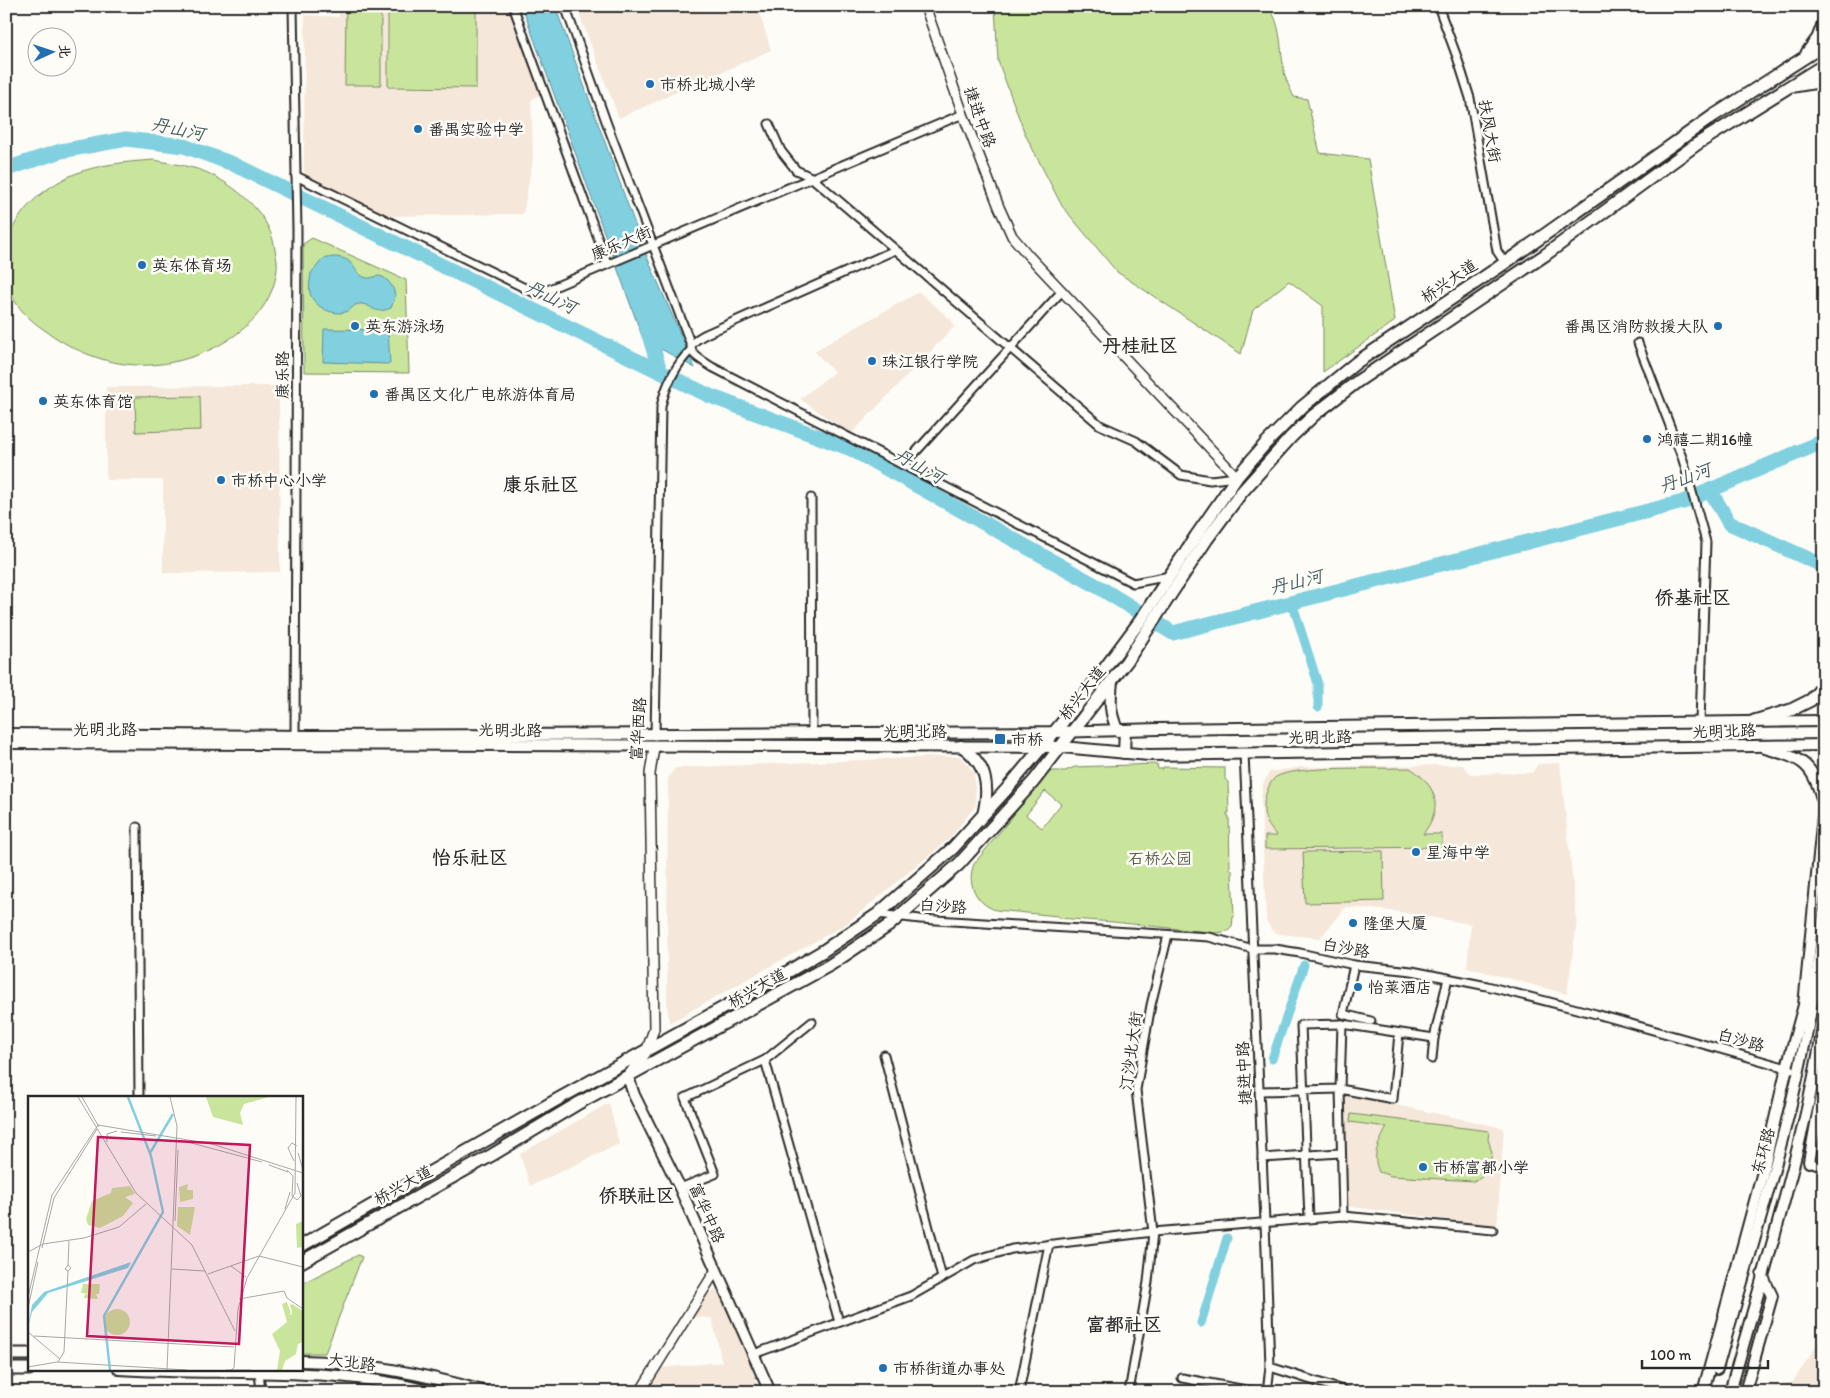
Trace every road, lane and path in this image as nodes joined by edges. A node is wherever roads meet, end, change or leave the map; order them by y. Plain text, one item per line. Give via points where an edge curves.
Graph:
1 (293, 6) edge
2 (514, 6) edge
3 (565, 6) edge
4 (925, 6) edge
5 (1438, 6) edge
6 (1824, 22) edge
7 (1824, 45) edge
8 (1803, 58) junction
9 (1824, 65) edge
10 (1824, 81) edge
11 (1790, 86) junction
12 (963, 114) junction
13 (769, 124) dead end
14 (296, 176) junction
15 (811, 177) junction
16 (649, 246) junction
17 (895, 250) junction
18 (1505, 263) junction
19 (606, 264) junction
20 (1062, 291) junction
21 (1638, 343) dead end
22 (691, 347) junction
23 (1010, 348) junction
24 (904, 465) junction
25 (1237, 477) junction
26 (811, 498) dead end
27 (1171, 575) junction
28 (1155, 610) junction
29 (1112, 682) junction
30 (1824, 685) edge
31 (1754, 721) junction
32 (1824, 721) edge
33 (1700, 722) junction
34 (1122, 730) junction
35 (1055, 732) junction
36 (1072, 732) junction
37 (6, 734) edge
38 (656, 734) junction
39 (812, 734) junction
40 (295, 740) junction
41 (6, 743) edge
42 (1754, 745) junction
43 (1824, 745) edge
44 (654, 746) junction
45 (960, 746) junction
46 (1062, 746) junction
47 (1042, 747) junction
48 (1124, 753) junction
49 (1244, 753) junction
50 (1824, 805) edge
51 (983, 815) junction
52 (137, 827) dead end
53 (878, 914) junction
54 (1824, 914) edge
55 (900, 917) junction
56 (1168, 935) junction
57 (1253, 949) junction
58 (1354, 965) junction
59 (1448, 978) junction
60 (1372, 1021) dead end
61 (1824, 1021) edge
62 (812, 1022) dead end
63 (1342, 1024) junction
64 (1399, 1033) junction
65 (1434, 1038) junction
66 (646, 1052) junction
67 (884, 1055) dead end
68 (1432, 1059) dead end
69 (765, 1060) junction
70 (1787, 1067) junction
71 (1798, 1072) junction
72 (628, 1077) junction
73 (1824, 1080) edge
74 (1340, 1089) junction
75 (1304, 1090) junction
76 (1260, 1091) junction
77 (139, 1096) edge
78 (1802, 1125) junction
79 (1778, 1152) junction
80 (1340, 1153) junction
81 (1306, 1154) junction
82 (1262, 1158) junction
83 (1796, 1158) junction
84 (1809, 1162) junction
85 (1824, 1167) edge
86 (1762, 1175) junction
87 (680, 1188) junction
88 (1764, 1203) junction
89 (1782, 1210) junction
90 (1343, 1216) junction
91 (1309, 1219) junction
92 (1265, 1222) junction
93 (1493, 1230) dead end
94 (1153, 1232) junction
95 (1049, 1244) junction
96 (302, 1245) edge
97 (302, 1261) edge
98 (716, 1270) junction
99 (1762, 1275) junction
100 (942, 1278) junction
101 (839, 1322) junction
102 (6, 1354) edge
103 (28, 1354) edge
104 (754, 1354) junction
105 (302, 1361) edge
106 (1270, 1367) junction
107 (6, 1369) edge
108 (28, 1369) edge
109 (135, 1370) edge
110 (259, 1372) junction
111 (407, 1372) junction
112 (1182, 1378) dead end
113 (412, 1389) edge
114 (261, 1392) edge
115 (430, 1392) edge
116 (486, 1392) edge
117 (640, 1392) edge
118 (770, 1392) edge
119 (1019, 1392) edge
120 (1130, 1392) edge
121 (1257, 1392) edge
122 (1267, 1392) edge
123 (1349, 1392) edge
124 (1703, 1392) edge
125 (1710, 1392) edge
126 (1730, 1392) edge
127 (1745, 1392) edge

1 - 14 street, 康乐路
2 - 19 street
3 - 16 street
4 - 12 street, 捷进中路
5 - 18 street, 扶风大街 via 1470,98 1497,250
6 - 8 main road via 1818,38
7 - 8 main road, 桥兴大道
8 - 18 main road, 桥兴大道 via 1713,116
9 - 11 main road, 桥兴大道
10 - 11 main road
11 - 28 main road, 桥兴大道 via 1697,144 1544,256 1320,409 1241,493
12 - 15 street, 康乐大街
12 - 20 street, 捷进中路 via 1012,236
13 - 15 street via 781,151 796,170
14 - 19 street, 康乐大街 via 534,293 544,292
14 - 40 street, 康乐路
15 - 16 street, 康乐大街
15 - 17 street
16 - 19 street, 康乐大街
16 - 22 street
17 - 22 street via 723,326 694,340
17 - 23 street
18 - 25 main road, 桥兴大道 via 1331,382 1284,424
20 - 23 street
20 - 25 street, 捷进中路
21 - 33 street via 1683,460 1706,542
22 - 24 street via 695,356 712,367
22 - 38 street, 富华西路 via 664,392 661,407
23 - 24 street
23 - 25 street via 1100,425 1136,440 1181,475 1210,480
24 - 27 street via 1133,583
25 - 27 main road, 桥兴大道
26 - 39 street
27 - 28 main road, 桥兴大道
28 - 29 main road, 桥兴大道 via 1143,638
28 - 35 main road, 桥兴大道 via 1135,629
29 - 34 main road via 1111,717
29 - 36 main road, 桥兴大道
30 - 31 main road via 1810,700
31 - 32 main road, 光明北路
31 - 33 main road, 光明北路
33 - 34 main road, 光明北路
34 - 36 main road, 光明北路
34 - 48 main road
35 - 36 main road, 光明北路
35 - 39 main road, 光明北路
35 - 47 main road, 桥兴大道
36 - 46 main road, 桥兴大道
37 - 40 main road, 光明北路
38 - 39 main road, 光明北路
38 - 40 main road, 光明北路
38 - 44 street, 富华西路
40 - 41 main road, 光明北路
40 - 44 main road, 光明北路
42 - 43 main road, 光明北路
42 - 49 main road, 光明北路
42 - 50 main road via 1802,761 1815,777
44 - 45 main road, 光明北路
44 - 66 street, 富华西路 via 650,774 654,1029
45 - 47 main road, 光明北路
45 - 51 main road via 970,752 984,774 987,795
46 - 47 main road, 光明北路
46 - 48 main road, 光明北路
46 - 55 main road, 桥兴大道 via 977,845
47 - 51 main road, 桥兴大道
48 - 49 main road, 光明北路
49 - 57 street, 捷进中路
50 - 70 main road via 1804,1005
51 - 53 main road, 桥兴大道 via 946,855
52 - 77 street
53 - 55 street, 白沙路
53 - 66 main road, 桥兴大道 via 786,972
54 - 71 main road, 东环路 via 1811,1011
55 - 56 street, 白沙路
55 - 72 main road, 桥兴大道 via 830,966
56 - 57 street, 白沙路 via 1209,937
56 - 94 street, 汀沙北大街 via 1136,1090
57 - 58 street, 白沙路 via 1300,952
57 - 76 street, 捷进中路
58 - 59 street, 白沙路
58 - 60 street via 1343,1014
59 - 65 street
59 - 70 street, 白沙路
61 - 78 main road
62 - 69 street
63 - 64 street
63 - 74 street
63 - 75 street via 1301,1025
64 - 65 street
64 - 74 street via 1393,1099
65 - 68 street
66 - 72 main road
66 - 96 main road, 桥兴大道
67 - 100 street
69 - 87 street via 685,1098 715,1174
69 - 101 street
70 - 71 street, 白沙路
70 - 86 main road
71 - 79 main road, 东环路
72 - 87 main road, 富华中路
72 - 97 main road, 桥兴大道
73 - 84 main road
74 - 75 street
74 - 80 street
75 - 76 street
75 - 81 street
76 - 82 street, 捷进中路
78 - 83 main road, 东环路
78 - 84 main road
79 - 83 main road
79 - 86 main road
79 - 88 main road, 东环路
80 - 81 street
80 - 90 street
81 - 82 street
81 - 91 street
82 - 92 street, 捷进中路
83 - 84 main road
83 - 89 main road, 东环路
84 - 85 street
86 - 124 main road
87 - 98 main road, 富华中路
88 - 89 main road
88 - 125 main road, 东环路
89 - 99 main road, 东环路
90 - 91 street
90 - 93 street
91 - 92 street
92 - 94 street
92 - 106 street, 捷进中路
94 - 95 street
94 - 120 street, 汀沙北大街
95 - 100 street via 1012,1249 974,1260
95 - 119 street
98 - 104 main road, 富华中路
98 - 117 street
99 - 126 main road, 东环路
99 - 127 main road via 1772,1296
100 - 101 street via 911,1296
101 - 104 street
102 - 103 main road
104 - 118 main road, 富华中路
105 - 111 main road, 大北路 via 362,1364
106 - 122 street, 捷进中路
106 - 123 street
107 - 108 main road
109 - 110 main road, 大北路
110 - 113 main road, 大北路 via 360,1378
110 - 114 street
111 - 113 street
111 - 116 main road, 大北路
112 - 121 street
113 - 115 main road, 大北路

